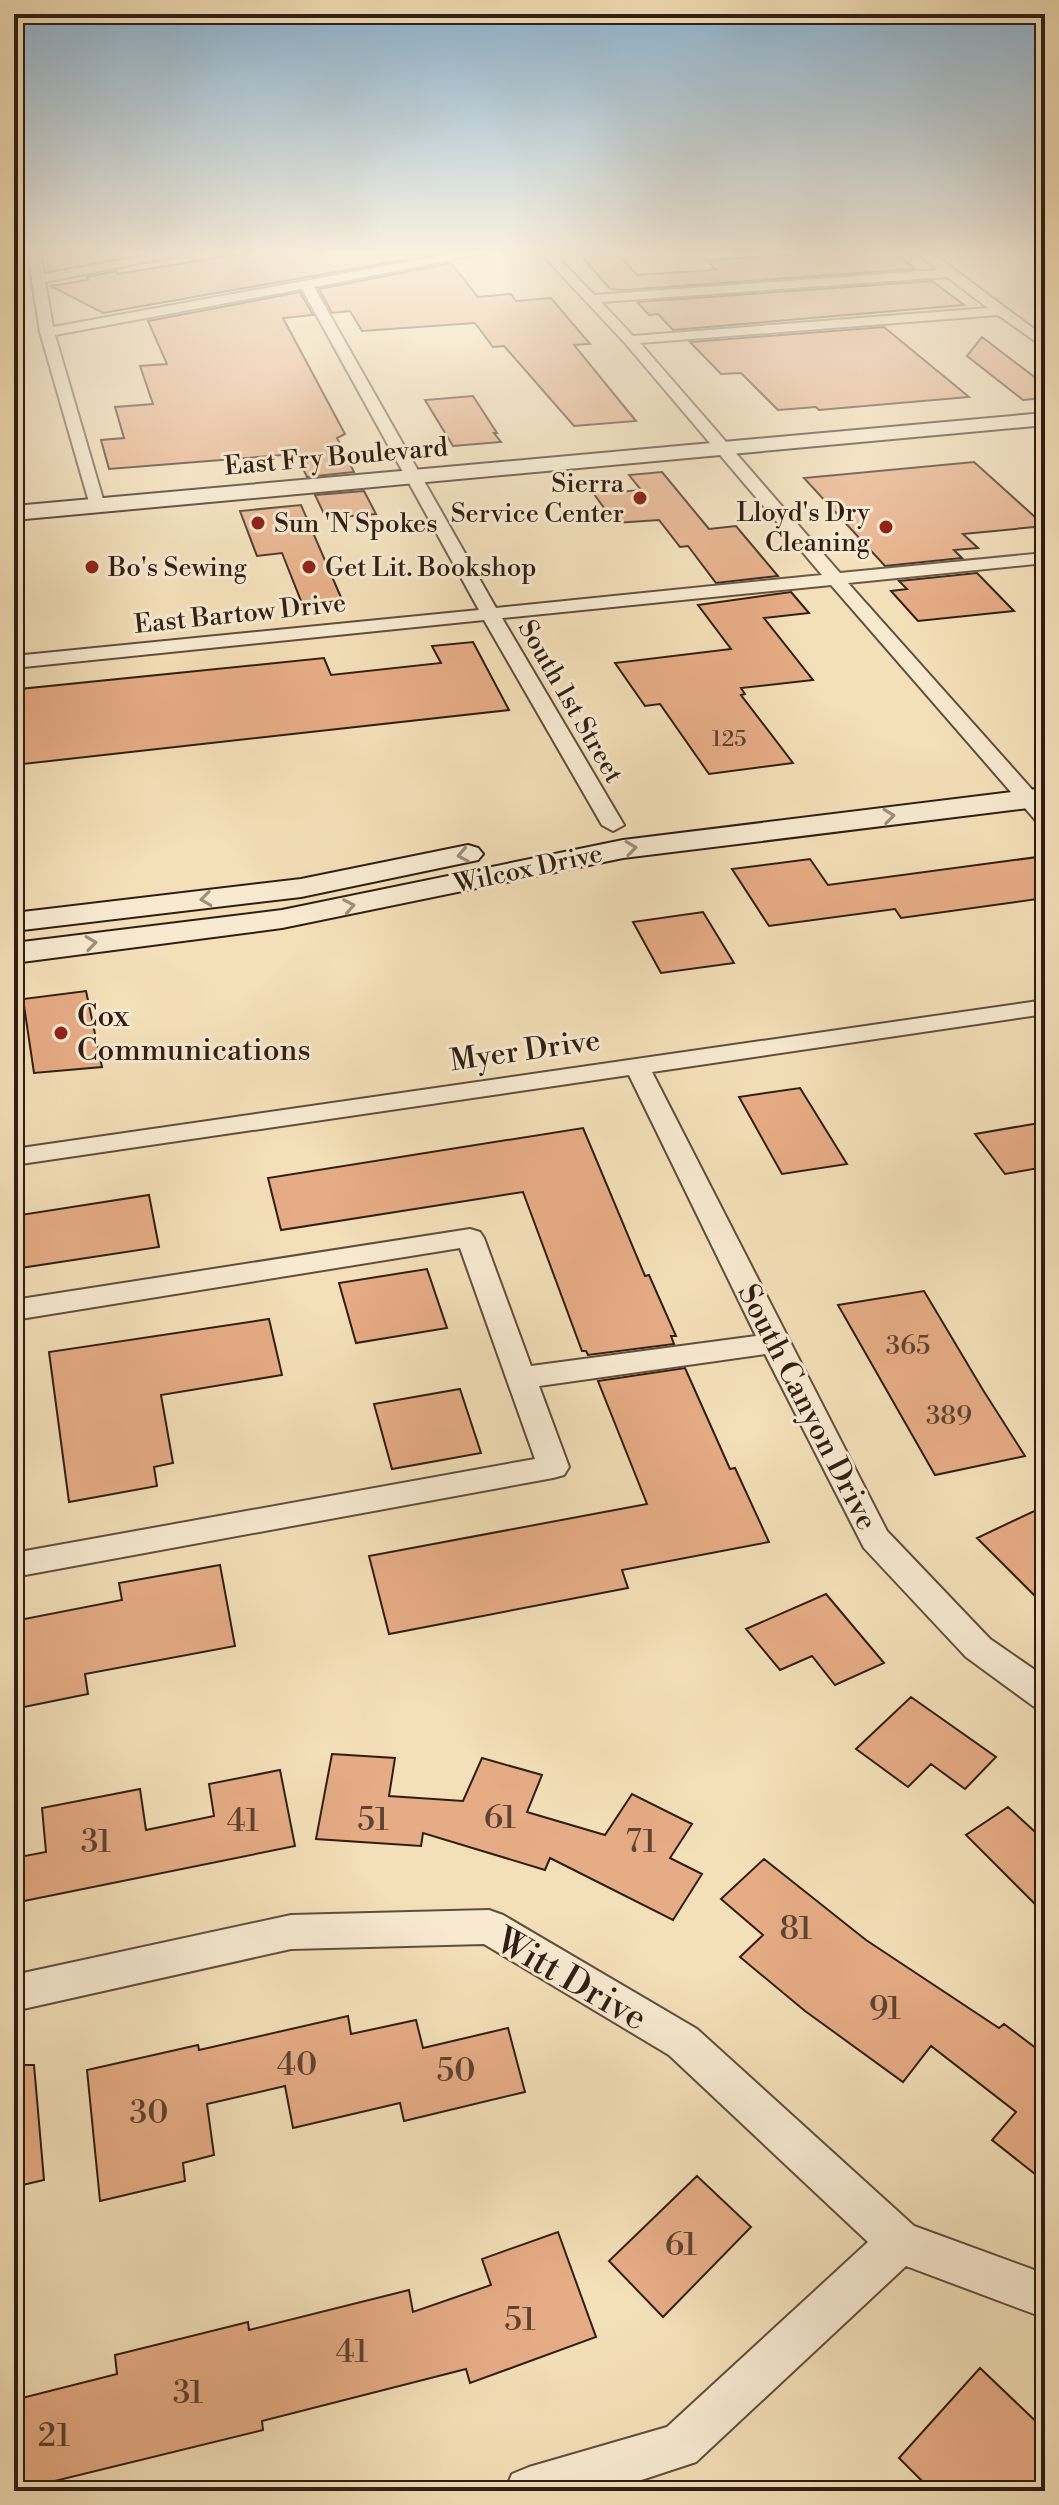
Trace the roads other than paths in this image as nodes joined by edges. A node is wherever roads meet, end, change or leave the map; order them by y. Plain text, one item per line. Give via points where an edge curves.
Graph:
1 (57, 367) edge
2 (352, 367) edge
3 (652, 367) edge
4 (1045, 419) edge
5 (719, 447) junction
6 (415, 477) junction
7 (97, 506) junction
8 (14, 513) edge
9 (1045, 558) edge
10 (838, 579) junction
11 (490, 614) junction
12 (14, 662) edge
13 (1045, 773) edge
14 (1032, 797) edge
15 (613, 825) junction
16 (14, 922) edge
17 (14, 953) edge
18 (1045, 1007) edge
19 (637, 1066) junction
20 (14, 1157) edge
21 (14, 1310) edge
22 (774, 1343) junction
23 (521, 1378) junction
24 (14, 1565) edge
25 (1045, 1696) edge
26 (14, 1993) edge
27 (900, 2242) junction
28 (1045, 2296) edge
29 (529, 2491) edge

1 - 7 street
2 - 6 street, South 1st Street
3 - 5 street
4 - 5 street, East Fry Boulevard
5 - 6 street, East Fry Boulevard
5 - 10 street
6 - 7 street, East Fry Boulevard
6 - 11 street, South 1st Street
7 - 8 street, East Fry Boulevard
9 - 10 street, East Bartow Drive
10 - 11 street, East Bartow Drive
10 - 14 street
11 - 12 street, East Bartow Drive
11 - 15 street, South 1st Street
13 - 14 street, Wilcox Drive
14 - 15 street, Wilcox Drive
17 -> 14 street, Wilcox Drive via 282,919 623,849
15 -> 16 street, Wilcox Drive via 301,888
18 - 19 street, Myer Drive
19 - 20 street, Myer Drive
19 - 22 street, South Canyon Drive
21 - 23 street via 470,1238
22 - 23 street
22 - 25 street, South Canyon Drive via 875,1539 978,1648
23 - 24 street via 553,1467
26 - 27 street, Witt Drive via 291,1932 489,1927 683,2042
27 - 28 street, Witt Drive
27 - 29 street via 680,2446

